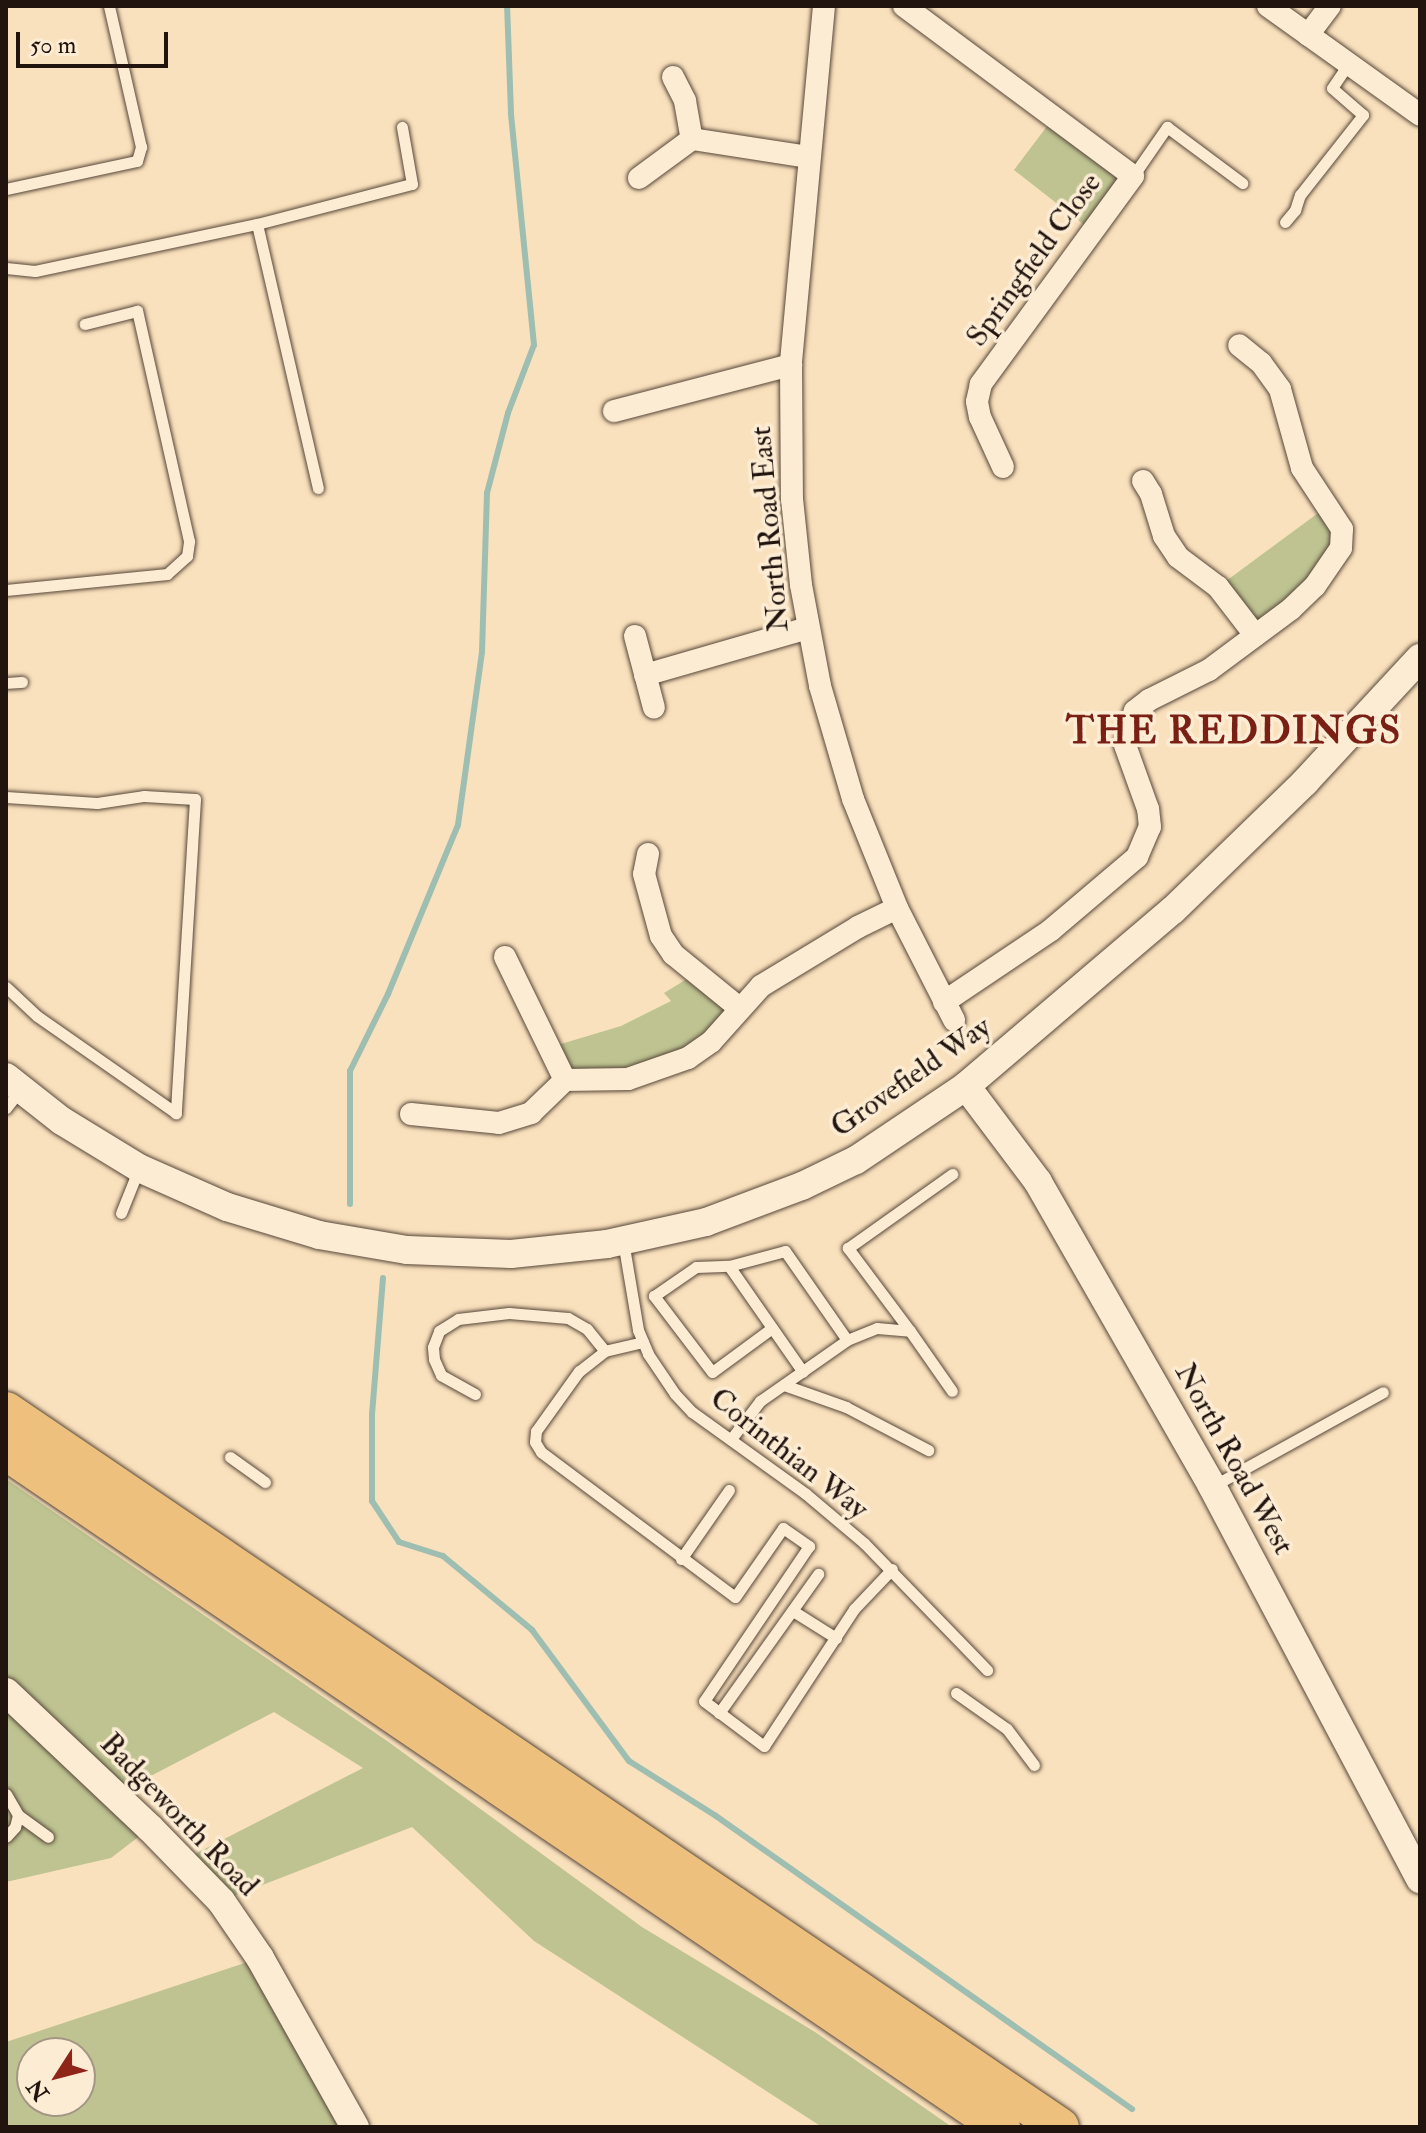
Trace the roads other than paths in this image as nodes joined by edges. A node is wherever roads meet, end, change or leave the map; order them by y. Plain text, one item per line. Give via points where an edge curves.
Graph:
1 (109, 6) edge
2 (824, 6) edge
3 (904, 6) edge
4 (1268, 6) edge
5 (1330, 6) edge
6 (1308, 35) junction
7 (1348, 64) junction
8 (673, 77) dead end
9 (1420, 115) edge
10 (402, 127) dead end
11 (692, 139) junction
12 (808, 157) junction
13 (1133, 176) junction
14 (639, 178) dead end
15 (1242, 183) dead end
16 (6, 189) edge
17 (1285, 222) dead end
18 (257, 224) junction
19 (6, 268) edge
20 (85, 324) dead end
21 (1239, 345) dead end
22 (791, 365) junction
23 (614, 411) dead end
24 (1003, 467) dead end
25 (1143, 481) dead end
26 (318, 488) dead end
27 (6, 590) edge
28 (808, 628) junction
29 (1255, 635) junction
30 (635, 636) dead end
31 (1420, 658) edge
32 (645, 675) junction
33 (22, 682) dead end
34 (6, 683) edge
35 (654, 708) dead end
36 (6, 797) edge
37 (648, 854) dead end
38 (897, 908) junction
39 (505, 957) dead end
40 (6, 987) edge
41 (738, 1007) junction
42 (565, 1080) junction
43 (966, 1086) junction
44 (11, 1091) edge
45 (411, 1114) dead end
46 (139, 1168) junction
47 (952, 1174) dead end
48 (121, 1213) dead end
49 (623, 1241) junction
50 (729, 1266) junction
51 (772, 1328) junction
52 (910, 1331) junction
53 (847, 1340) junction
54 (643, 1342) junction
55 (605, 1351) junction
56 (803, 1372) junction
57 (784, 1385) junction
58 (952, 1391) dead end
59 (1383, 1392) dead end
60 (475, 1394) dead end
61 (12, 1407) edge
62 (731, 1439) junction
63 (928, 1450) dead end
64 (6, 1451) edge
65 (230, 1457) dead end
66 (265, 1482) dead end
67 (1212, 1486) junction
68 (729, 1490) dead end
69 (681, 1559) junction
70 (892, 1569) junction
71 (818, 1574) dead end
72 (793, 1611) junction
73 (836, 1638) junction
74 (987, 1670) dead end
75 (6, 1692) edge
76 (956, 1693) dead end
77 (719, 1713) junction
78 (1034, 1765) dead end
79 (6, 1794) edge
80 (18, 1815) junction
81 (6, 1837) edge
82 (48, 1837) dead end
83 (1420, 1879) edge
84 (355, 2127) edge
85 (1001, 2127) edge
86 (1060, 2127) edge

1 - 16 lane via 141,147 137,161
2 - 12 street, North Road East
3 - 13 street, Springfield Close
4 - 6 street
5 - 6 street
6 - 7 street
7 - 9 street
7 - 17 lane via 1332,88 1363,115
8 - 11 street via 685,101
10 - 18 lane via 412,184
11 - 12 street
11 - 14 street
12 - 22 street, North Road East
13 - 15 lane via 1167,127
13 - 24 street, Springfield Close via 981,384 980,417
18 - 19 lane via 35,271
18 - 26 lane
20 - 27 lane via 137,311 189,541 187,556 167,574
21 - 29 street via 1280,389 1302,468 1343,536 1341,548 1315,586
22 - 23 street
22 - 28 street, North Road East via 792,499
25 - 29 street via 1178,557 1218,587
28 - 32 street
28 - 38 street, North Road East via 848,785
29 - 38 street, North Road East via 1209,670 1149,700 1129,721 1125,745 1149,818 1137,857 949,1011
30 - 32 street
31 - 43 street, Grovefield Way via 1305,782 1173,910
32 - 35 street
33 - 34 lane
36 - 40 lane via 97,803 144,796 195,799 176,1113 37,1016
37 - 41 street via 644,874 661,936 673,954
38 - 41 street via 792,965
39 - 42 street
41 - 42 street via 711,1042 667,1068 628,1079
42 - 45 street via 531,1113 499,1123
43 - 49 street, Grovefield Way via 867,1153 802,1186 706,1222
43 - 67 street, North Road West via 1038,1182
44 - 46 street, Grovefield Way
46 - 48 lane
46 - 49 street, Grovefield Way via 250,1215 367,1244 511,1254
47 - 52 lane via 848,1248
49 - 54 lane, Corinthian Way
50 - 51 lane
50 - 51 lane via 696,1267 654,1296 712,1372
50 - 53 lane via 785,1251
51 - 56 lane
52 - 53 lane via 877,1328
52 - 58 lane
53 - 56 lane
54 - 55 lane
54 - 62 lane, Corinthian Way via 675,1394
55 - 60 lane via 587,1329 568,1318 509,1313 458,1319 439,1331 434,1359 441,1375
55 - 69 lane via 579,1371 542,1421 535,1442 541,1452
56 - 57 lane
57 - 62 lane via 760,1401
57 - 63 lane via 846,1407
59 - 67 lane
61 - 86 highway via 173,1524
62 - 70 lane, Corinthian Way
64 - 85 highway
65 - 66 lane
67 - 83 street, North Road West
68 - 69 lane
69 - 77 lane via 735,1597 783,1528 809,1546 704,1701
70 - 73 lane via 854,1609
70 - 74 lane, Corinthian Way
71 - 72 lane
72 - 73 lane
72 - 77 lane
73 - 77 lane via 764,1746
75 - 84 street, Badgeworth Road via 221,1901 260,1958
76 - 78 lane via 1007,1729
79 - 80 lane
80 - 81 lane
80 - 82 lane

